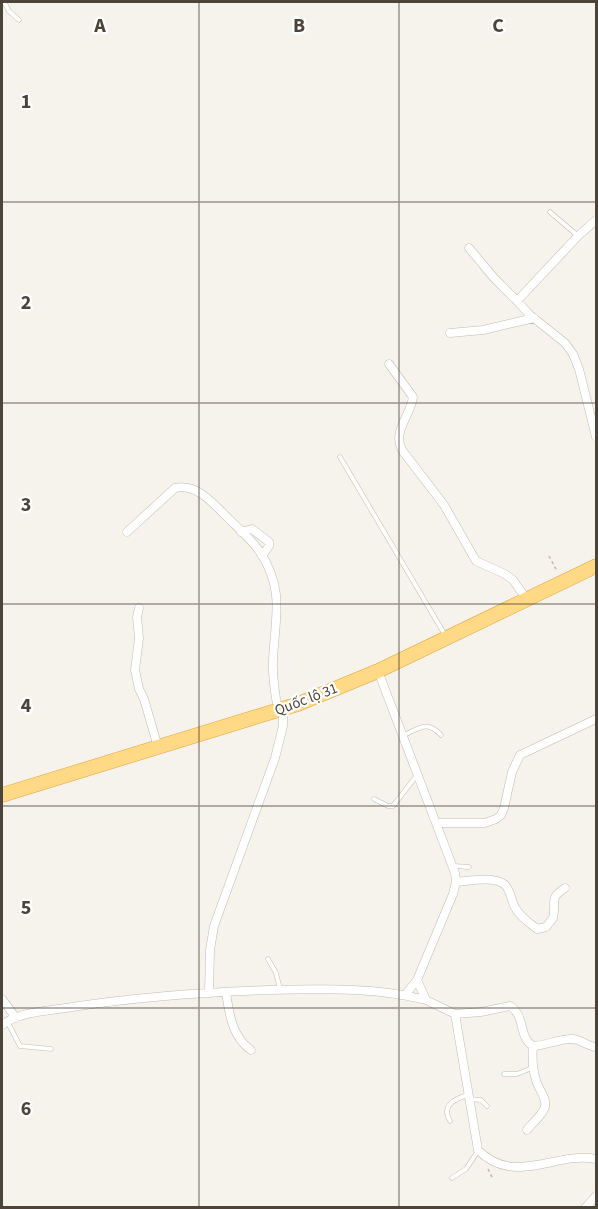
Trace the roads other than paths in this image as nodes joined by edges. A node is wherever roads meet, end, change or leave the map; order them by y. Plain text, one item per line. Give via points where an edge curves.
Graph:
1 (4, 2) edge
2 (20, 20) dead end
3 (550, 212) dead end
4 (597, 220) edge
5 (578, 236) junction
6 (469, 248) dead end
7 (517, 301) junction
8 (534, 318) junction
9 (450, 333) dead end
10 (389, 364) dead end
11 (597, 437) edge
12 (340, 457) dead end
13 (127, 532) dead end
14 (241, 532) junction
15 (262, 556) junction
16 (597, 566) edge
17 (527, 600) junction
18 (139, 608) dead end
19 (447, 639) junction
20 (378, 671) junction
21 (281, 710) junction
22 (597, 718) edge
23 (403, 735) junction
24 (441, 735) dead end
25 (158, 747) junction
26 (418, 775) junction
27 (2, 795) edge
28 (374, 799) dead end
29 (437, 823) junction
30 (454, 866) junction
31 (469, 867) dead end
32 (456, 882) junction
33 (565, 888) dead end
34 (268, 959) dead end
35 (417, 980) junction
36 (280, 990) junction
37 (209, 992) junction
38 (226, 992) junction
39 (405, 995) junction
40 (2, 999) edge
41 (426, 1000) junction
42 (455, 1014) junction
43 (8, 1021) edge
44 (533, 1046) junction
45 (596, 1048) edge
46 (51, 1049) dead end
47 (250, 1050) dead end
48 (532, 1067) junction
49 (504, 1074) dead end
50 (469, 1097) junction
51 (487, 1106) dead end
52 (450, 1121) dead end
53 (527, 1130) dead end
54 (478, 1150) junction
55 (597, 1159) edge
56 (452, 1178) dead end
57 (597, 1197) edge
58 (585, 1208) edge

1 - 2 lane
3 - 5 lane
4 - 5 street
5 - 7 street
6 - 7 street
7 - 8 street
8 - 9 street
8 - 11 street via 573,354
10 - 17 street via 413,397 399,436 402,450 444,505 476,561 513,580
12 - 19 lane
13 - 14 street via 176,488 185,486 203,496
14 - 15 street
14 - 15 street via 252,529 269,542
15 - 21 street via 277,594 272,661
16 - 17 highway, Quốc lộ 31
17 - 19 highway, Quốc lộ 31
18 - 25 street via 135,670
19 - 20 highway, Quốc lộ 31
20 - 21 highway, Quốc lộ 31
20 - 23 street
21 - 25 highway, Quốc lộ 31
21 - 37 street via 283,726 275,758 214,926
22 - 29 street via 520,755 504,808 496,819 485,823
23 - 24 lane via 429,726
23 - 26 street
25 - 27 highway, Quốc lộ 31
26 - 28 lane via 393,806
26 - 29 street
29 - 30 street
30 - 31 lane
30 - 32 street
32 - 33 street via 501,882 509,890 515,908 537,929 546,927 553,918 553,899
32 - 35 street
34 - 36 lane
35 - 39 street
35 - 41 street
36 - 38 street
36 - 39 street via 336,988
37 - 38 street
37 - 43 street via 126,999
38 - 47 street via 235,1032
39 - 41 street
40 - 43 street
41 - 42 street
42 - 44 street via 510,1006 520,1016 525,1038
42 - 50 street
43 - 46 lane via 20,1046
44 - 45 street via 571,1039
44 - 48 street
48 - 49 lane via 517,1074
48 - 53 street via 545,1101 540,1116
50 - 51 lane
50 - 52 lane via 450,1103 446,1109
50 - 54 street
54 - 55 street via 487,1158 514,1168
54 - 56 lane via 466,1169
57 - 58 street

